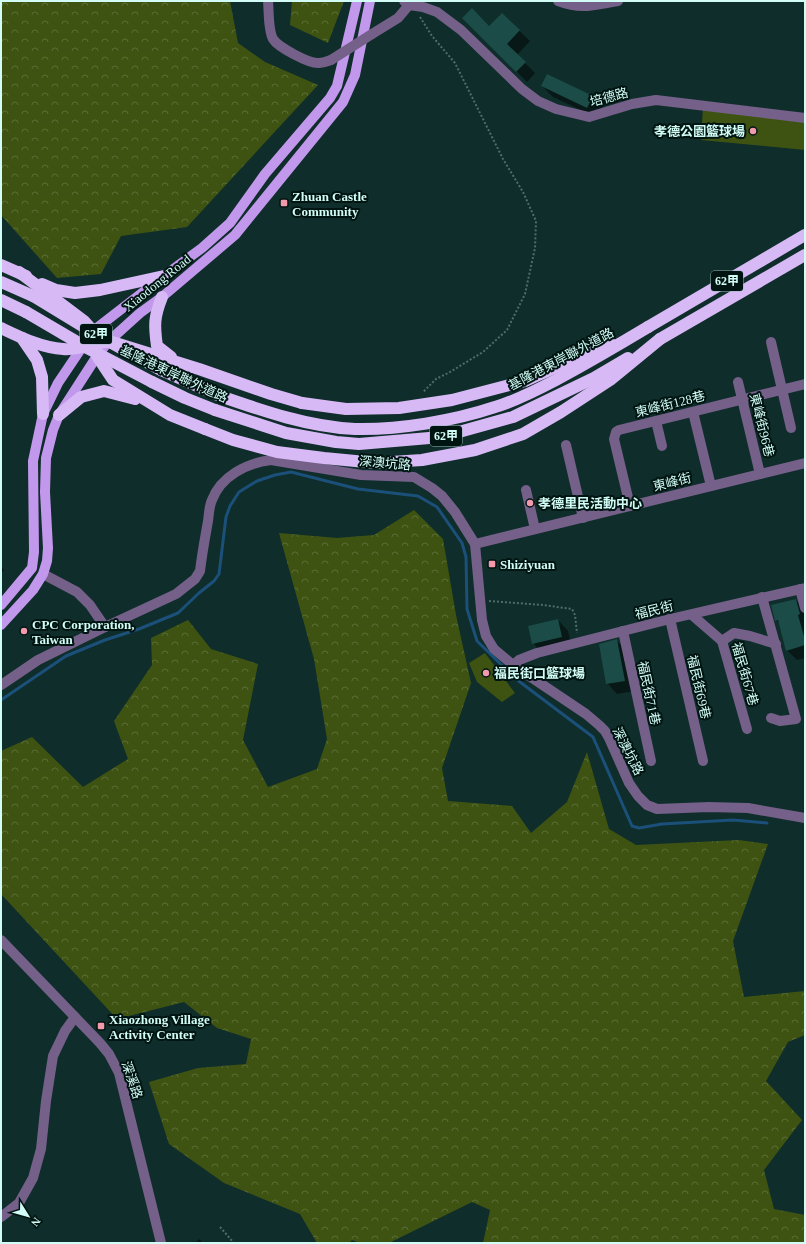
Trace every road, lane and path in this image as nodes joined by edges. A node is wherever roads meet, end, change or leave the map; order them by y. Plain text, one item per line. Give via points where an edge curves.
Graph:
1 (268, 1) edge
2 (357, 1) edge
3 (370, 1) edge
4 (558, 1) edge
5 (618, 1) edge
6 (407, 3) edge
7 (805, 118) edge
8 (805, 235) edge
9 (805, 255) edge
10 (1, 265) edge
11 (19, 272) junction
12 (164, 276) junction
13 (1, 282) edge
14 (162, 297) junction
15 (1, 300) edge
16 (648, 327) junction
17 (1, 328) edge
18 (93, 331) junction
19 (22, 338) junction
20 (660, 339) junction
21 (110, 340) junction
22 (771, 342) dead end
23 (81, 348) junction
24 (95, 350) junction
25 (199, 369) junction
26 (738, 382) dead end
27 (805, 384) edge
28 (782, 390) junction
29 (418, 397) dead end
30 (742, 400) junction
31 (693, 412) junction
32 (43, 414) junction
33 (59, 415) junction
34 (170, 415) junction
35 (656, 421) junction
36 (791, 428) dead end
37 (566, 445) dead end
38 (662, 446) dead end
39 (805, 463) edge
40 (760, 474) junction
41 (711, 486) junction
42 (526, 490) dead end
43 (630, 506) junction
44 (583, 518) junction
45 (535, 529) junction
46 (475, 544) junction
47 (43, 574) junction
48 (803, 588) edge
49 (762, 598) junction
50 (480, 600) junction
51 (1, 605) edge
52 (805, 608) edge
53 (692, 615) junction
54 (670, 619) junction
55 (1, 625) edge
56 (105, 627) junction
57 (623, 631) junction
58 (722, 641) junction
59 (577, 642) junction
60 (776, 644) junction
61 (513, 665) junction
62 (1, 685) edge
63 (771, 718) dead end
64 (747, 729) dead end
65 (651, 761) dead end
66 (703, 761) dead end
67 (805, 818) edge
68 (1, 940) edge
69 (75, 1017) junction
70 (1, 1217) edge
71 (220, 1227) dead end
72 (161, 1243) edge
73 (234, 1243) edge

1 - 6 street, bridge via 273,39 294,54 310,62 320,63 331,60 398,18
2 - 12 main road, Xiaodong Road via 337,86 330,98 266,174 230,223
3 - 14 main road, Xiaodong Road via 355,75 343,102 235,235
4 - 5 street via 570,6 585,7
6 - 7 street, 培德路 via 437,12 460,30 522,89 538,101 556,109 590,117 632,104 656,100
6 - 29 path via 418,13 432,36 455,63 536,221 535,248 525,294 507,330 483,352 436,379
8 - 16 highway, 基隆港東岸聯外道路 / 62甲
9 - 20 highway, 基隆港東岸聯外道路 / 62甲
10 - 11 highway
11 - 12 highway via 56,290 75,293
11 - 18 highway via 84,321
12 - 18 main road, Xiaodong Road
13 - 16 highway, 基隆港東岸聯外道路 / 62甲, bridge via 33,296 161,370 220,396 273,414 316,424 355,429 400,427 441,421 496,407 537,390
14 - 21 main road, Xiaodong Road
14 - 25 highway via 154,326 158,346 177,360
15 - 20 highway, 基隆港東岸聯外道路 / 62甲, bridge via 185,398 286,433 359,444 441,437 513,417 594,378
16 - 25 highway, bridge via 525,381 452,400 399,408 346,409 302,403
17 - 19 highway
18 - 23 main road, Xiaodong Road
18 - 24 highway
19 - 23 highway via 63,350
19 - 32 highway via 37,360 42,377
20 - 34 highway, bridge via 610,380 523,434 475,450 422,460 376,463 277,452 233,440
21 - 24 highway
21 - 25 highway
22 - 28 street
23 - 24 highway
23 - 32 main road, Xiaodong Road via 58,383
24 - 33 main road
24 - 34 highway via 113,380
26 - 30 street, 東峰街96巷
27 - 28 street, 東峰街128巷
28 - 30 street, 東峰街128巷
28 - 36 street
30 - 31 street, 東峰街128巷
30 - 40 street, 東峰街96巷
31 - 35 street, 東峰街128巷
31 - 41 street
32 - 51 main road, Xiaodong Road via 33,461 32,568
33 - 34 highway via 81,398 104,391 132,397
33 - 47 main road via 46,458 48,548
35 - 38 street
35 - 43 street, 東峰街128巷 via 616,432 614,439
37 - 44 street
39 - 40 street, 東峰街
40 - 41 street, 東峰街
41 - 43 street, 東峰街
42 - 45 street
43 - 44 street, 東峰街
44 - 45 street, 東峰街
45 - 46 street, 東峰街
46 - 50 street, 深澳坑路
46 - 56 street, 深澳坑路 via 442,496 414,478 361,475 285,461 259,461 245,466 234,474 221,485 212,500 200,571 195,579 176,594
47 - 55 main road via 33,590
47 - 56 street via 77,592 90,605
48 - 49 street, 福民街
48 - 52 street
49 - 53 street, 福民街
49 - 60 street
50 - 59 path via 572,609 575,614
50 - 61 street, 深澳坑路 via 486,636 494,649
53 - 54 street, 福民街
53 - 58 street, 福民街67巷
54 - 57 street, 福民街
54 - 66 street, 福民街69巷
56 - 62 street, 深澳坑路 via 38,660
57 - 59 street, 福民街
57 - 65 street, 福民街71巷
58 - 60 street via 734,633
58 - 64 street, 福民街67巷
59 - 61 street, 福民街 via 537,653
60 - 63 street via 796,718 780,721
61 - 67 street, 深澳坑路 via 599,725 609,738 629,783 647,805 657,809 748,808
68 - 69 street, 深溪路
69 - 70 street via 53,1056 41,1149 33,1178 19,1203
69 - 72 street, 深溪路 via 109,1054 119,1073
71 - 73 path

